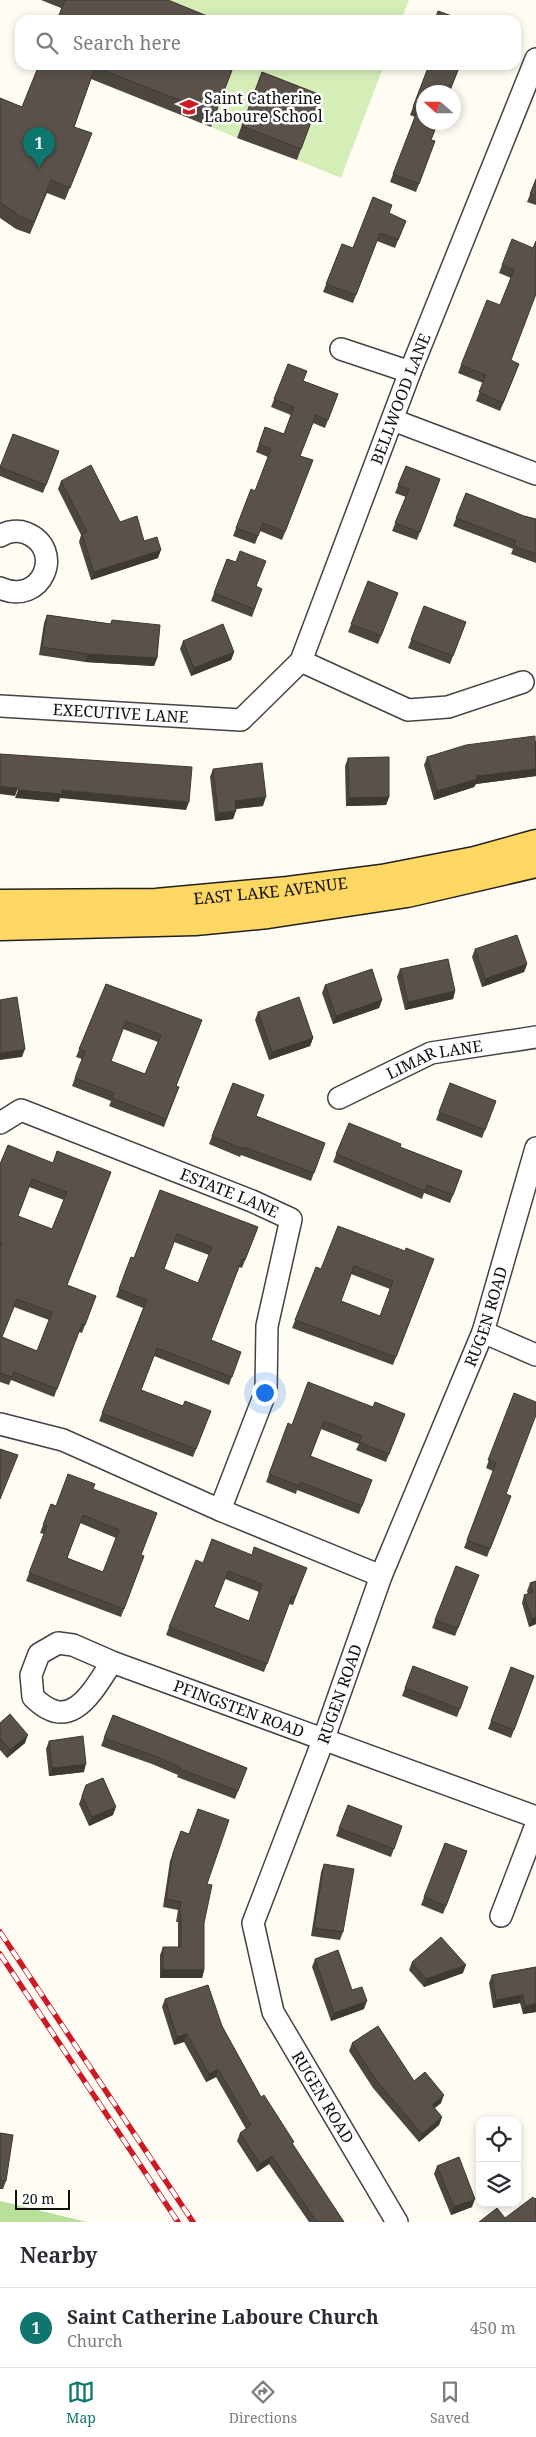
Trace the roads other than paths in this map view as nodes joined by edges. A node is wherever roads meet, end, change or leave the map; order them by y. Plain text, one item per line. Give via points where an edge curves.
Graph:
1 (536, 60) edge
2 (341, 349) dead end
3 (410, 372) junction
4 (393, 420) junction
5 (536, 474) edge
6 (0, 536) edge
7 (0, 591) edge
8 (301, 661) junction
9 (523, 682) dead end
10 (0, 706) edge
11 (241, 720) joint
12 (536, 843) edge
13 (536, 864) edge
14 (0, 903) edge
15 (0, 927) edge
16 (536, 1037) edge
17 (339, 1098) dead end
18 (0, 1123) edge
19 (536, 1148) edge
20 (483, 1332) junction
21 (536, 1355) edge
22 (0, 1424) edge
23 (220, 1510) junction
24 (382, 1576) junction
25 (112, 1662) dead end
26 (324, 1738) junction
27 (536, 1817) edge
28 (536, 1825) edge
29 (501, 1916) dead end
30 (397, 2222) edge

1 - 3 street, BELLWOOD LANE
2 - 3 street
3 - 4 street, BELLWOOD LANE
4 - 5 street
4 - 8 street, BELLWOOD LANE
6 - 7 street via 14,531 33,536 45,551 47,560 42,578 28,590 19,593
8 - 9 street via 408,710 448,707
8 - 11 street, BELLWOOD LANE
10 - 11 street, EXECUTIVE LANE
12 - 14 main road, EAST LAKE AVENUE via 475,860 382,878 288,890 156,902
13 - 15 main road, EAST LAKE AVENUE via 407,894 268,915 195,922
16 - 17 street, LIMAR LANE via 431,1053
18 - 23 street, ESTATE LANE via 21,1110 290,1219 266,1326 266,1391
19 - 20 street, RUGEN ROAD
20 - 21 street
20 - 24 street, RUGEN ROAD
22 - 23 street via 63,1440
23 - 24 street
24 - 26 street, RUGEN ROAD
25 - 26 street, PFINGSTEN ROAD
26 - 27 street, PFINGSTEN ROAD
26 - 30 street, RUGEN ROAD via 253,1923 273,2012
28 - 29 street

